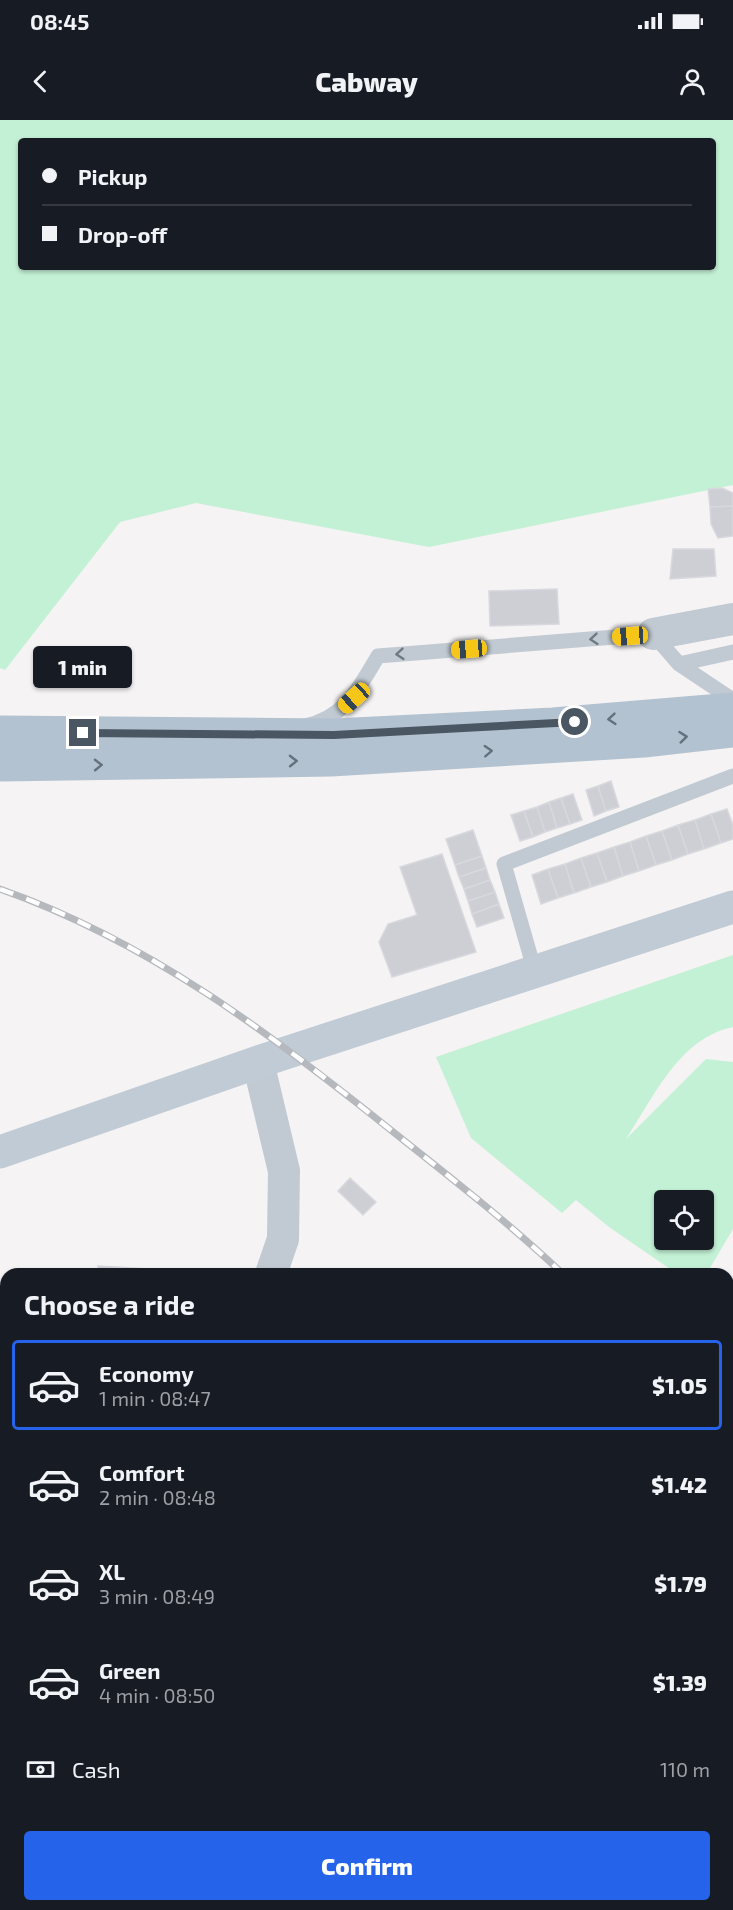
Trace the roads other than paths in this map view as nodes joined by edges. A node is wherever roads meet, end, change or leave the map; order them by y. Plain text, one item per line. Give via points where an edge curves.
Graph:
1 (733, 619) edge
2 (653, 634) junction
3 (733, 652) edge
4 (679, 664) junction
5 (733, 700) edge
6 (733, 709) edge
7 (733, 731) edge
8 (0, 732) edge
9 (221, 735) junction
10 (0, 765) edge
11 (733, 776) edge
12 (733, 907) edge
13 (535, 972) junction
14 (258, 1062) junction
15 (0, 1152) edge
16 (273, 1268) edge

1 - 2 street
2 - 4 lane
2 -> 9 lane via 378,656 354,698 320,721
3 - 4 lane
4 - 5 lane
6 -> 9 main road via 553,724 334,735
10 -> 7 main road via 331,760 632,742
8 - 9 main road
11 - 13 lane via 504,864
12 - 13 street
13 - 14 street
14 - 15 street
14 - 16 street via 284,1171 283,1239

